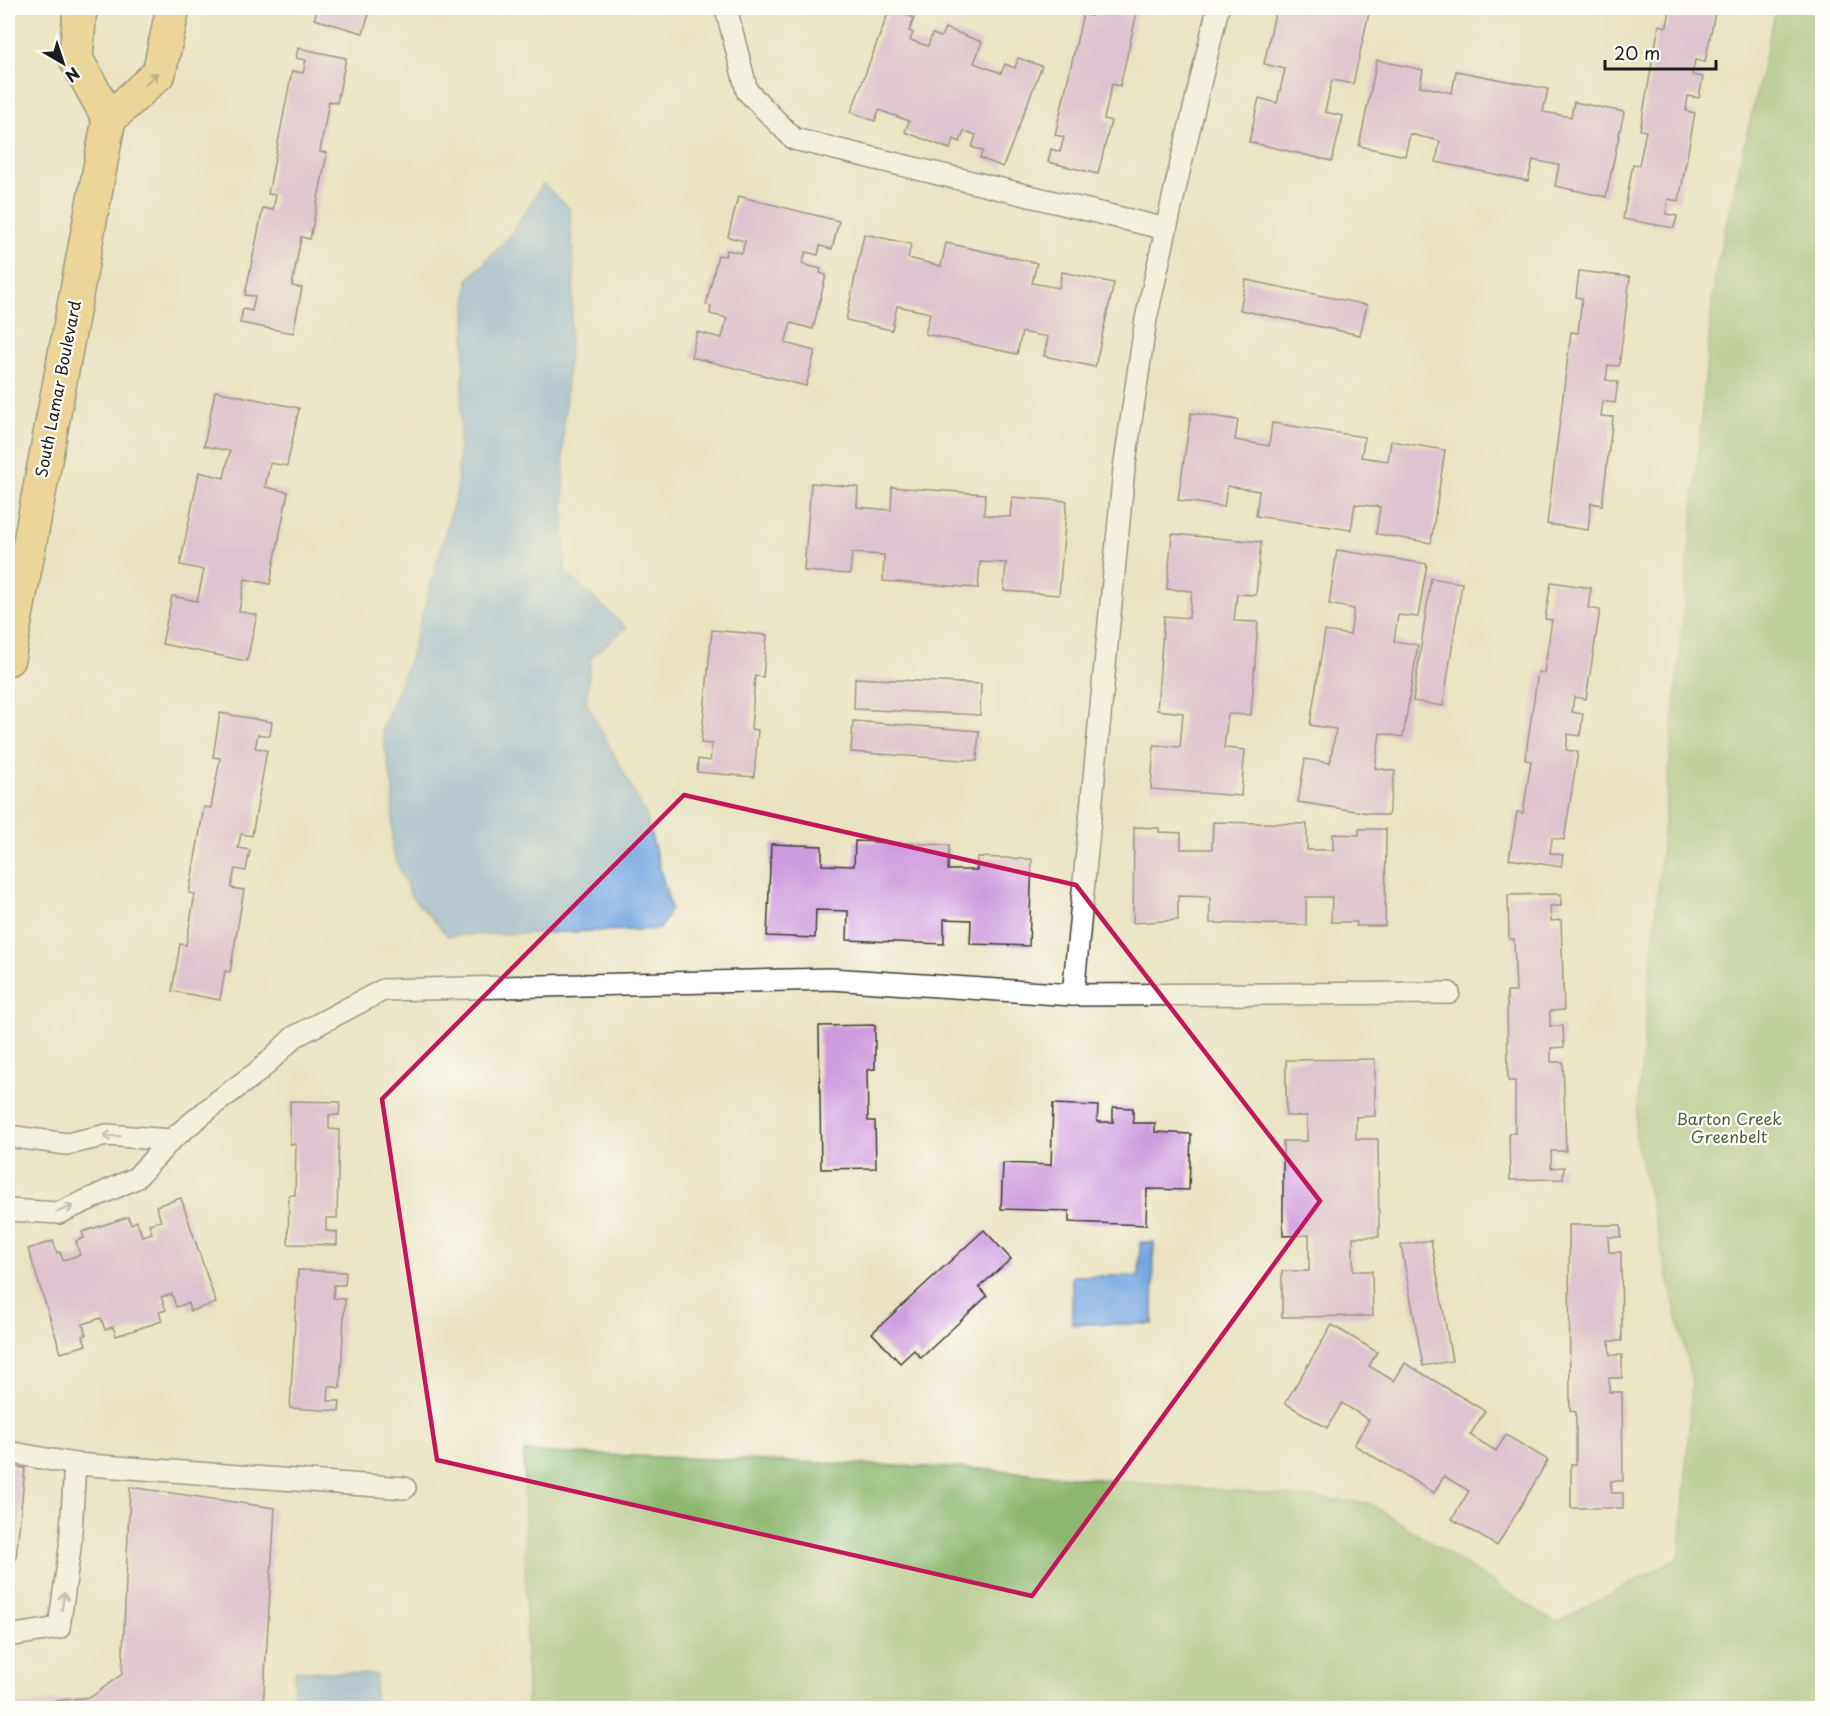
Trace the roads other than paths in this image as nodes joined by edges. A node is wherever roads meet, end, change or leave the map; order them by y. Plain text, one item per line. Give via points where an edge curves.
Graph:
1 (80, 8) edge
2 (173, 8) edge
3 (726, 8) edge
4 (1218, 8) edge
5 (109, 119) junction
6 (1166, 229) junction
7 (8, 659) edge
8 (1449, 993) dead end
9 (1073, 995) junction
10 (8, 1136) edge
11 (171, 1140) junction
12 (8, 1210) edge
13 (8, 1452) edge
14 (75, 1464) junction
15 (405, 1488) dead end
16 (8, 1636) edge

1 - 5 main road via 76,60
5 -> 2 main road via 159,73
3 - 6 lane via 747,91 794,139
4 - 6 lane
5 - 7 main road, South Lamar Boulevard
6 - 9 lane via 1146,319 1124,469
8 - 9 lane
9 - 11 lane via 831,980 383,990 294,1037 259,1071
11 -> 10 lane via 107,1135 67,1144
12 -> 11 lane via 58,1213 136,1178
13 - 14 lane
14 - 15 lane
16 -> 14 lane via 59,1628 70,1548

